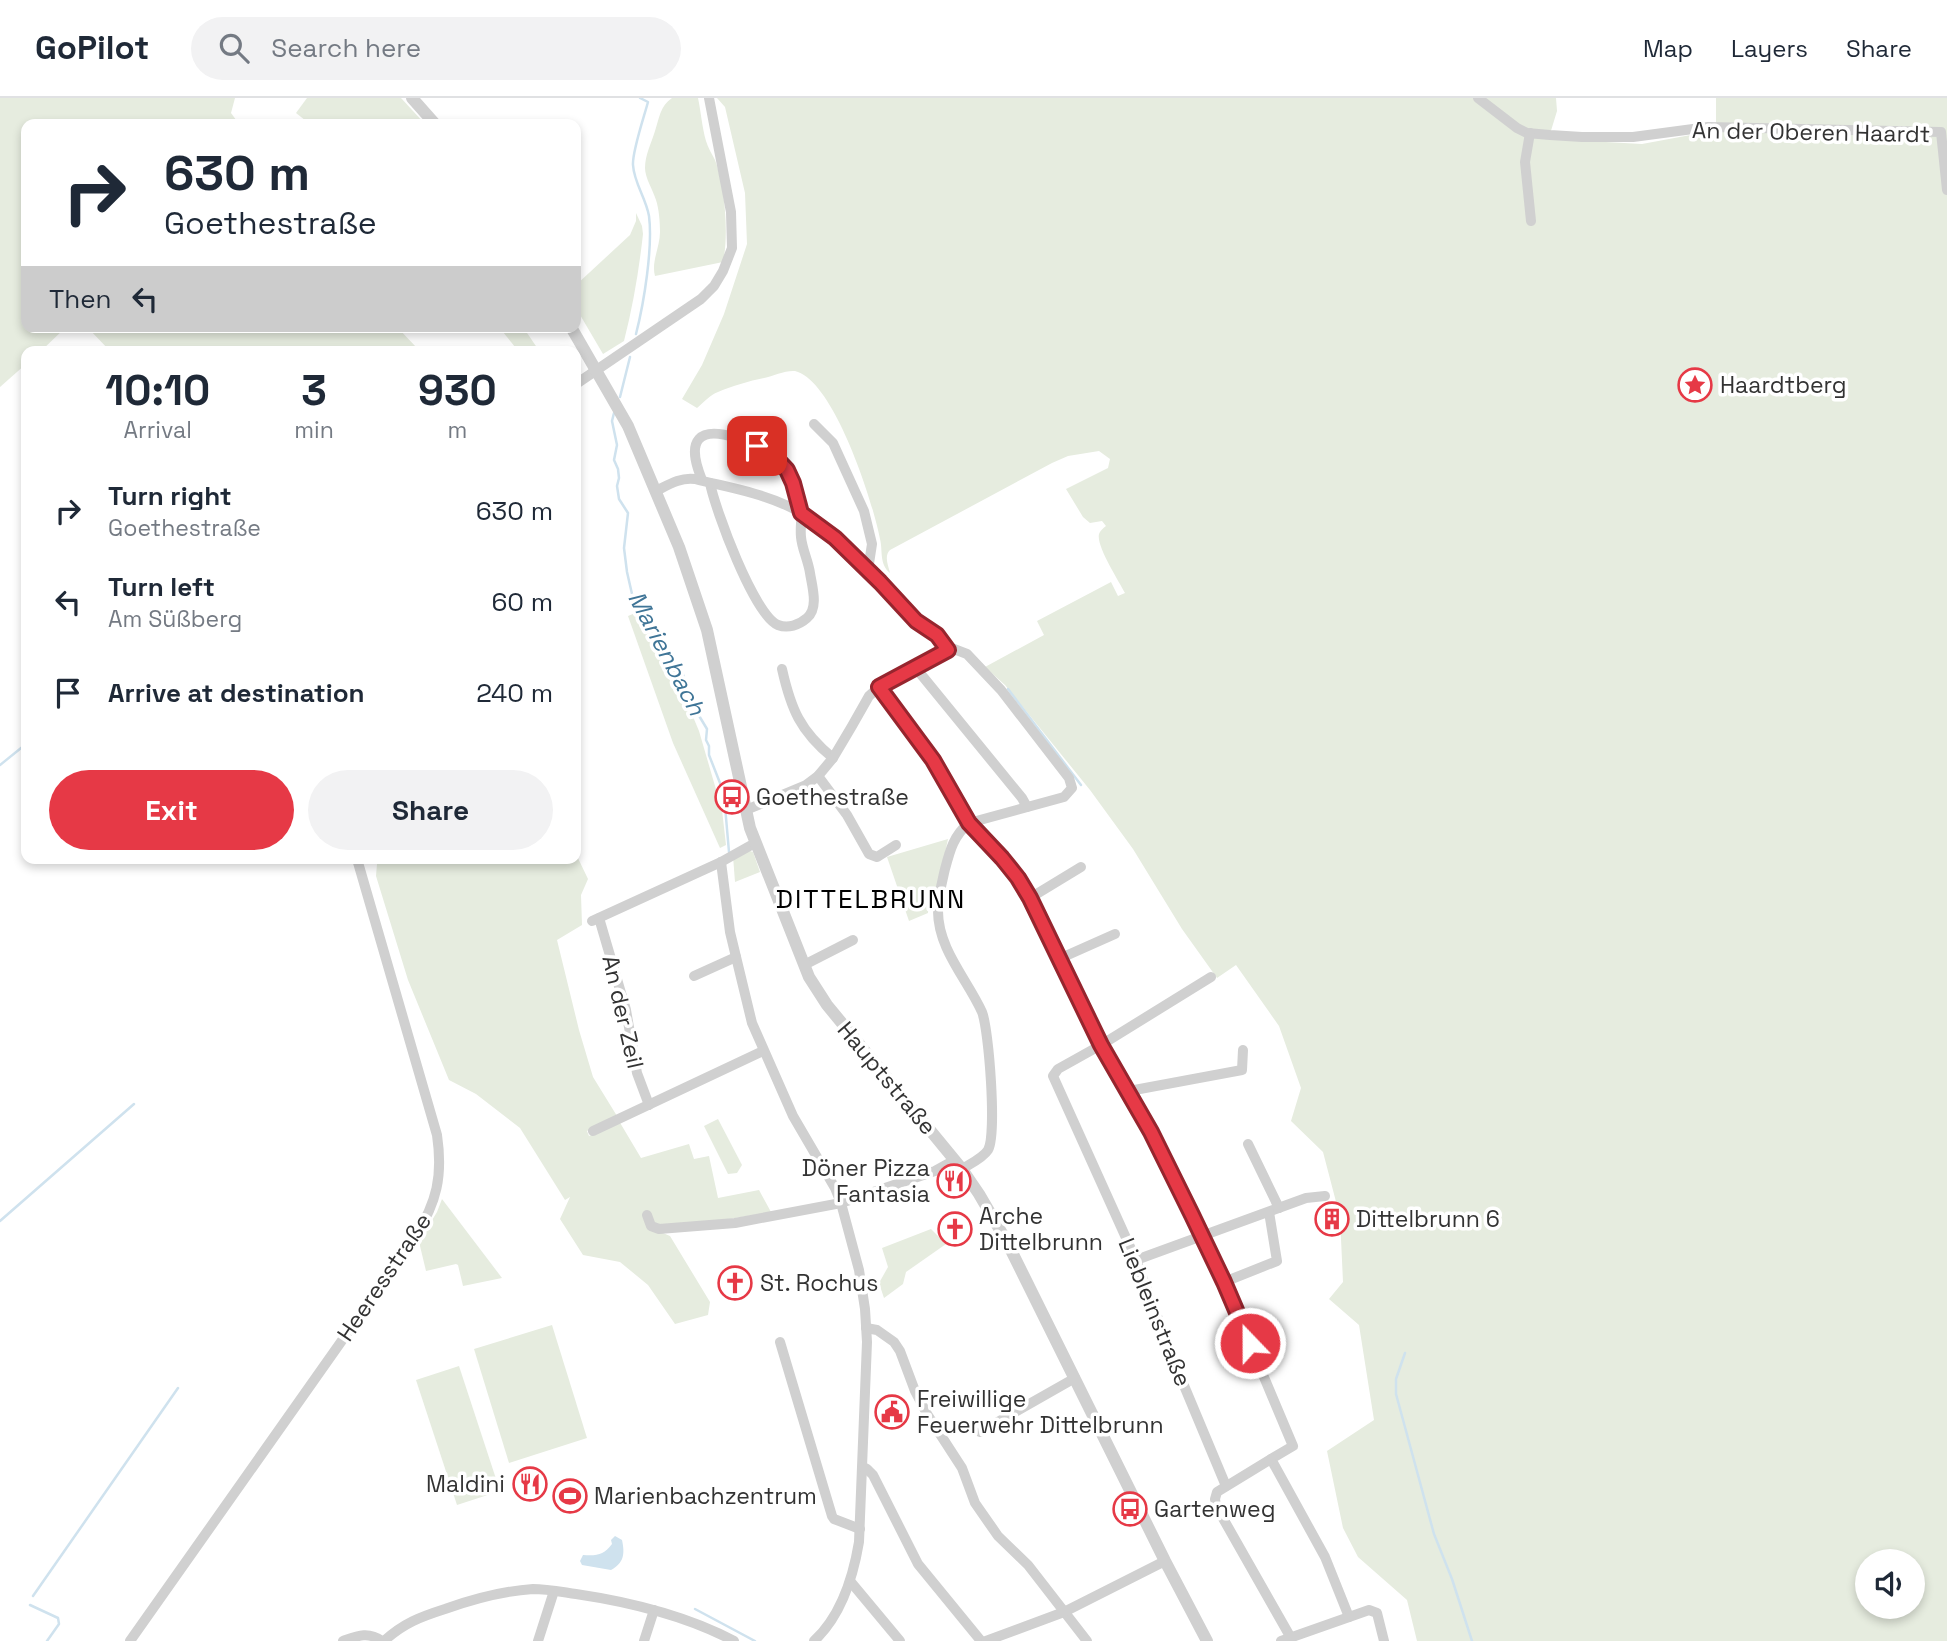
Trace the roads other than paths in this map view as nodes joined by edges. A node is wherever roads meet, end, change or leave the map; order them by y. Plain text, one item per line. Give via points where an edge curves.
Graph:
1 (412, 98) edge
2 (709, 98) edge
3 (1478, 98) edge
4 (431, 119) edge
5 (1530, 133) junction
6 (1947, 190) edge
7 (1531, 221) dead end
8 (575, 333) edge
9 (597, 369) junction
10 (581, 380) edge
11 (814, 424) dead end
12 (706, 482) junction
13 (656, 491) junction
14 (801, 513) junction
15 (868, 569) junction
16 (948, 650) junction
17 (915, 667) junction
18 (782, 669) dead end
19 (879, 687) junction
20 (833, 758) junction
21 (818, 776) junction
22 (1027, 807) junction
23 (746, 810) junction
24 (969, 823) junction
25 (755, 843) junction
26 (896, 845) dead end
27 (721, 862) junction
28 (358, 864) edge
29 (1080, 867) dead end
30 (1030, 898) junction
31 (1115, 934) dead end
32 (853, 940) dead end
33 (736, 957) junction
34 (1060, 958) junction
35 (804, 965) junction
36 (694, 976) dead end
37 (1211, 977) dead end
38 (1101, 1045) junction
39 (1243, 1050) dead end
40 (763, 1051) junction
41 (1129, 1091) junction
42 (649, 1105) junction
43 (593, 1131) dead end
44 (1248, 1144) dead end
45 (959, 1165) junction
46 (1325, 1196) dead end
47 (841, 1203) junction
48 (1274, 1210) junction
49 (647, 1215) dead end
50 (1203, 1236) junction
51 (1136, 1260) junction
52 (1224, 1282) junction
53 (866, 1328) junction
54 (780, 1342) dead end
55 (1075, 1378) junction
56 (980, 1432) dead end
57 (1271, 1459) junction
58 (863, 1467) junction
59 (1226, 1486) junction
60 (860, 1529) junction
61 (1165, 1561) junction
62 (850, 1581) junction
63 (554, 1591) junction
64 (654, 1610) junction
65 (1064, 1612) junction
66 (1349, 1617) junction
67 (819, 1638) edge
68 (1286, 1640) edge
69 (130, 1641) edge
70 (343, 1641) edge
71 (383, 1641) edge
72 (538, 1641) edge
73 (644, 1641) edge
74 (734, 1641) edge
75 (900, 1641) edge
76 (983, 1641) edge
77 (1087, 1641) edge
78 (1207, 1641) edge
79 (1384, 1641) edge

1 - 4 street
2 - 9 street via 731,212 732,248 723,271 701,299
3 - 5 street
5 - 6 street, An der Oberen Haardt via 1633,137 1708,127 1941,132
5 - 7 street via 1525,162
8 - 9 street, Hauptstraße
9 - 10 street
9 - 13 street, Hauptstraße
11 - 15 street via 833,443 864,511 872,544
12 - 13 street via 687,478
12 - 14 street via 748,491
12 - 14 street via 695,451 699,439 712,433 743,440 766,450 782,464
12 - 14 street via 750,587 778,625 806,620 814,607 800,534
13 - 23 street, Hauptstraße via 707,630
14 - 15 street
15 - 16 street
16 - 17 street
16 - 22 street via 967,654 1069,778 1070,792 1064,797
17 - 19 street
17 - 22 street
18 - 20 street via 799,721
19 - 20 street via 863,703
19 - 24 street via 933,760
20 - 21 street
21 - 23 street
21 - 26 street via 870,854 877,857
22 - 24 street
23 - 25 street, Hauptstraße
24 - 30 street
24 - 45 street via 951,846 938,912 943,940 981,1012 988,1042 991,1106 989,1145 983,1155
25 - 27 street, An der Zeil
25 - 35 street, Hauptstraße
27 - 33 street
27 - 42 street, An der Zeil via 596,920 626,1010 637,1073
28 - 69 street, Heeresstraße via 437,1135 440,1173 433,1205
29 - 30 street
30 - 34 street
31 - 34 street
32 - 35 street
33 - 36 street
33 - 40 street
34 - 38 street
35 - 45 street, Hauptstraße via 827,1005
37 - 38 street
38 - 41 street
38 - 51 street, Liebleinstraße via 1058,1069 1053,1079
39 - 41 street via 1242,1070
40 - 42 street
40 - 47 street
41 - 50 street
42 - 43 street
44 - 48 street
45 - 47 street
45 - 55 street, Hauptstraße via 1007,1242
46 - 48 street
47 - 49 street via 688,1228 659,1229 651,1226
47 - 53 street via 859,1270
48 - 50 street
48 - 52 street via 1277,1261
50 - 51 street
50 - 52 street
51 - 59 street, Liebleinstraße
52 - 57 street via 1293,1446
53 - 58 street
53 - 65 street via 894,1342 927,1414 962,1468 975,1503
54 - 60 street via 832,1516
55 - 56 street
55 - 61 street, Hauptstraße
57 - 59 street
57 - 66 street via 1325,1557
58 - 60 street
58 - 76 street via 873,1475 918,1564
59 - 68 street via 1217,1492 1216,1506
60 - 62 street
61 - 65 street
61 - 78 street, Hauptstraße
62 - 67 street
62 - 75 street
63 - 64 street
63 - 71 street via 524,1590 476,1599 416,1619
63 - 72 street
64 - 73 street
64 - 74 street via 708,1627
65 - 76 street
65 - 77 street
66 - 68 street
66 - 79 street via 1373,1611
70 - 71 street via 370,1634

